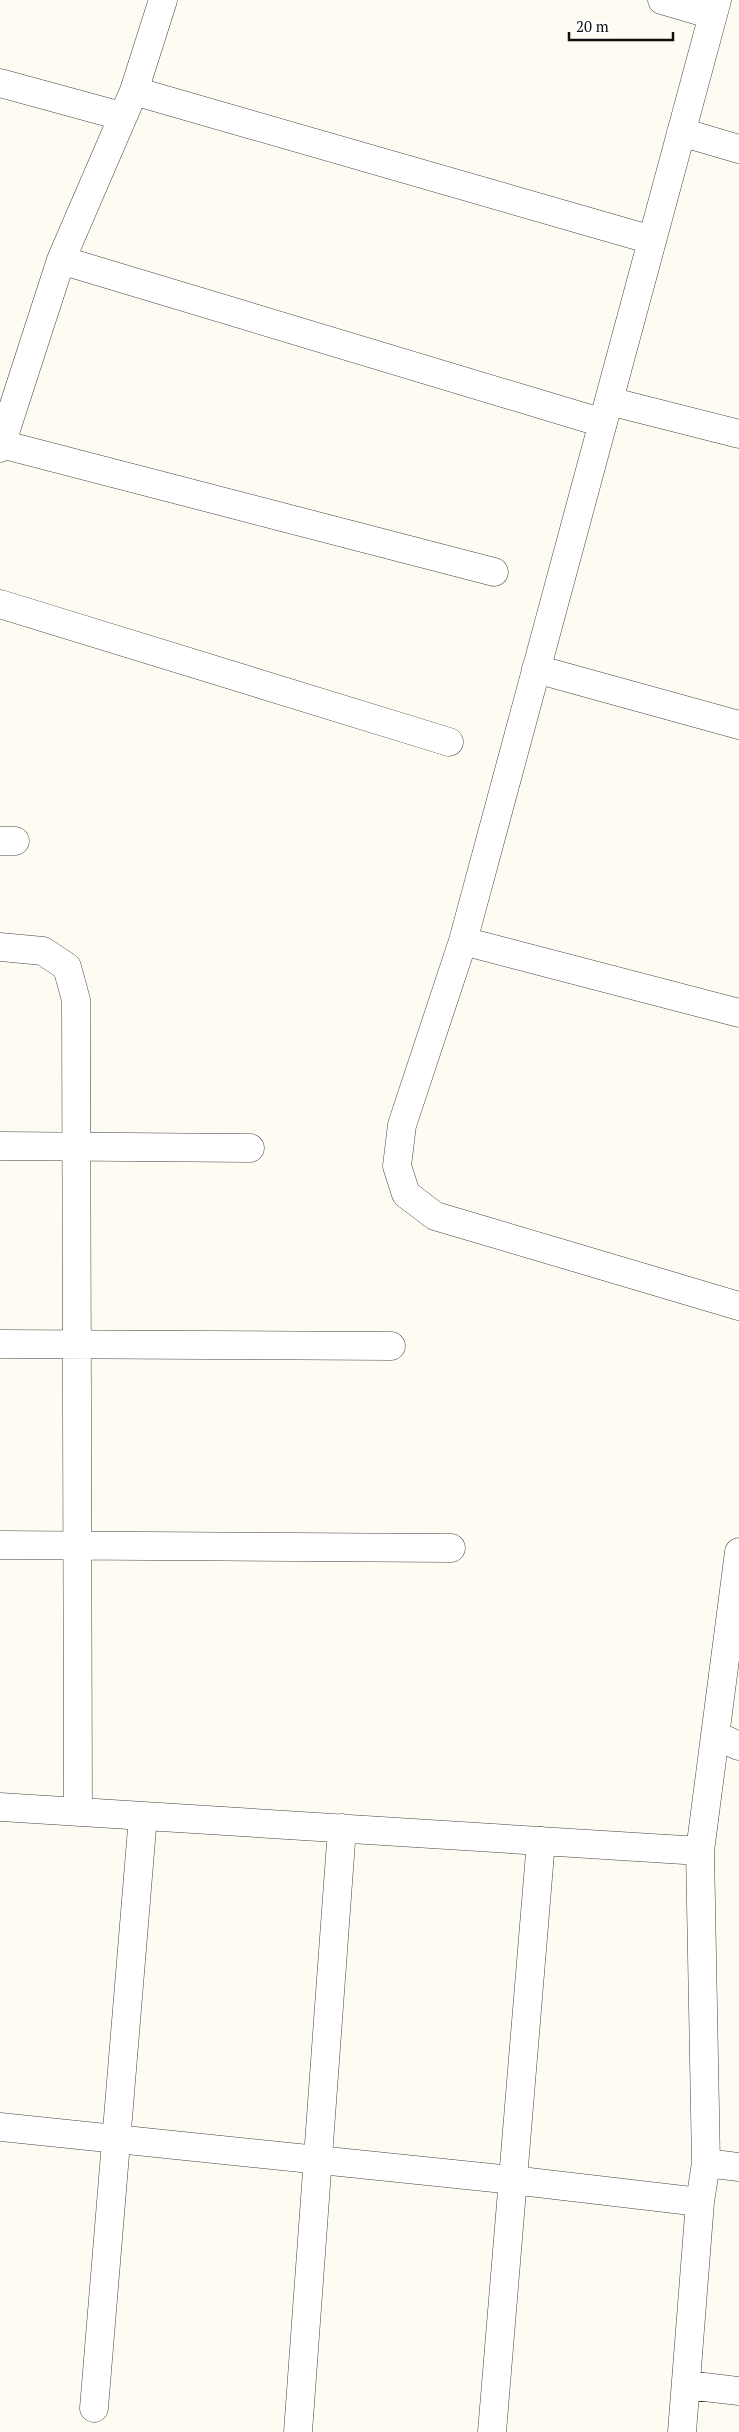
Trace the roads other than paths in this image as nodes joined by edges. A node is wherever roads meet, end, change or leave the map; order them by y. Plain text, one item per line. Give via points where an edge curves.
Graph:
1 (163, 0) edge
2 (662, 0) edge
3 (715, 7) edge
4 (0, 83) edge
5 (134, 91) junction
6 (122, 116) junction
7 (681, 132) junction
8 (739, 149) edge
9 (652, 240) junction
10 (61, 260) junction
11 (606, 412) junction
12 (739, 434) edge
13 (1, 446) edge
14 (494, 572) dead end
15 (0, 604) edge
16 (536, 670) junction
17 (739, 725) edge
18 (449, 742) dead end
19 (463, 941) junction
20 (0, 947) edge
21 (739, 1013) edge
22 (0, 1146) edge
23 (76, 1147) junction
24 (250, 1148) dead end
25 (739, 1306) edge
26 (0, 1344) edge
27 (77, 1345) junction
28 (391, 1346) dead end
29 (0, 1546) edge
30 (77, 1546) junction
31 (451, 1548) dead end
32 (739, 1552) edge
33 (727, 1740) edge
34 (0, 1807) edge
35 (78, 1812) junction
36 (143, 1816) junction
37 (342, 1828) junction
38 (541, 1841) junction
39 (700, 1851) junction
40 (0, 2127) edge
41 (116, 2139) junction
42 (318, 2160) junction
43 (706, 2163) junction
44 (739, 2167) edge
45 (512, 2180) junction
46 (700, 2202) junction
47 (687, 2385) junction
48 (739, 2391) edge
49 (94, 2408) dead end
50 (298, 2432) edge
51 (492, 2432) edge
52 (682, 2432) edge

1 - 5 street
2 - 3 street
3 - 7 street
4 - 6 street
5 - 6 street
5 - 9 street
6 - 10 street
7 - 8 street
7 - 9 street
9 - 11 street
10 - 11 street
10 - 13 street
11 - 12 street
11 - 16 street
13 - 14 street
15 - 18 street
16 - 17 street
16 - 19 street
19 - 21 street
19 - 25 street via 402,1125 397,1166 406,1194 435,1216
20 - 23 street via 43,951 67,967 76,1000
22 - 23 street
23 - 24 street
23 - 27 street
26 - 27 street
27 - 28 street
27 - 30 street
29 - 30 street
30 - 31 street
30 - 35 street
32 - 33 street
33 - 39 street
34 - 35 street
35 - 36 street
36 - 37 street
36 - 41 street
37 - 38 street
37 - 42 street
38 - 39 street
38 - 45 street
39 - 43 street
40 - 41 street
41 - 42 street
41 - 49 street
42 - 45 street
42 - 50 street
43 - 44 street
43 - 46 street
45 - 46 street
45 - 51 street
46 - 47 street
47 - 48 street
47 - 52 street

